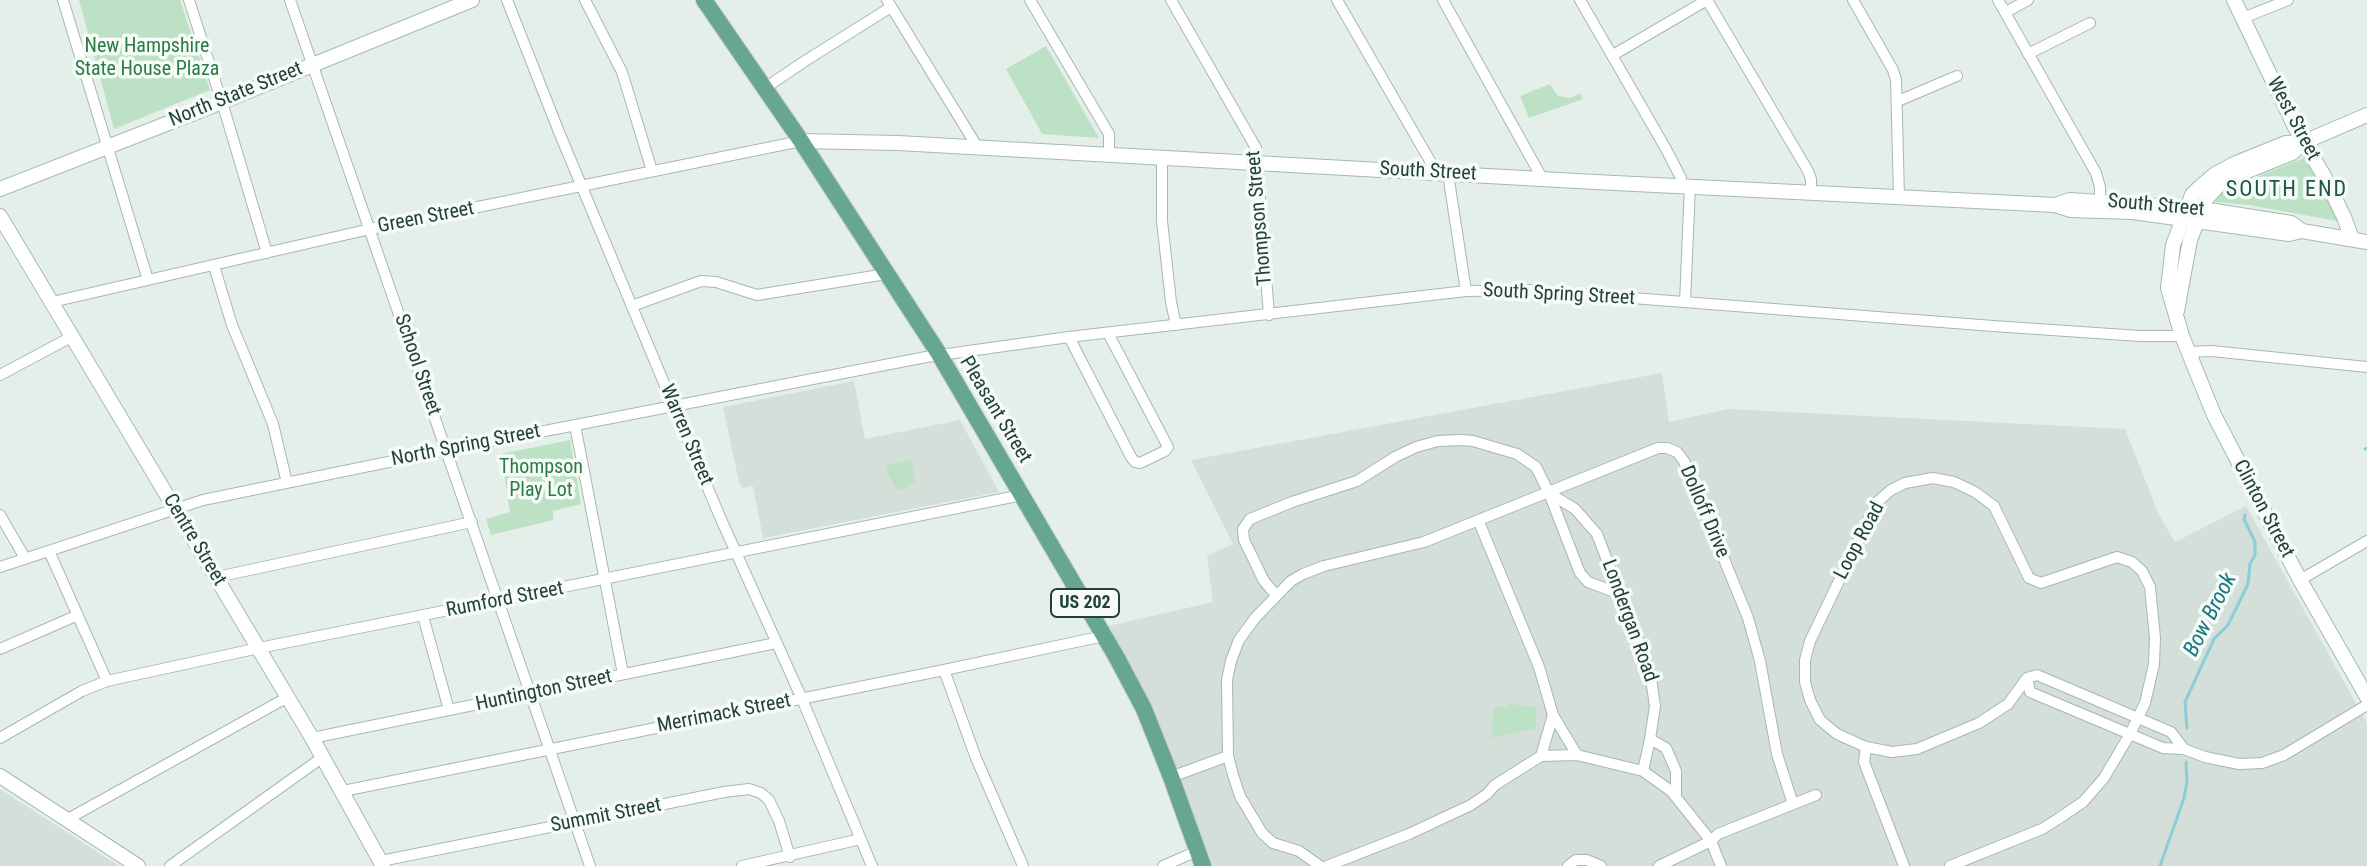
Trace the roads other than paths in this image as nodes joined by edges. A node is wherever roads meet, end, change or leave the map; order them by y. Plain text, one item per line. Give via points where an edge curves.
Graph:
1 (63, 0) edge
2 (189, 0) edge
3 (290, 0) edge
4 (472, 0) edge
5 (507, 0) edge
6 (585, 0) edge
7 (704, 0) edge
8 (1030, 0) edge
9 (1171, 0) edge
10 (1337, 0) edge
11 (1443, 0) edge
12 (1580, 0) edge
13 (1707, 0) edge
14 (1853, 0) edge
15 (1998, 0) edge
16 (2028, 0) edge
17 (2234, 0) edge
18 (2288, 0) edge
19 (889, 4) edge
20 (2006, 12) junction
21 (2243, 18) junction
22 (2090, 23) dead end
23 (2028, 54) junction
24 (1613, 55) junction
25 (312, 65) junction
26 (1957, 76) dead end
27 (765, 88) junction
28 (1898, 101) junction
29 (222, 102) junction
30 (2367, 115) edge
31 (801, 141) junction
32 (2304, 142) junction
33 (108, 145) junction
34 (978, 148) junction
35 (1109, 155) junction
36 (1162, 159) junction
37 (1258, 163) junction
38 (652, 171) junction
39 (1442, 173) junction
40 (1542, 178) junction
41 (1686, 186) junction
42 (581, 187) junction
43 (0, 189) edge
44 (1811, 193) junction
45 (1899, 197) junction
46 (2100, 201) junction
47 (2055, 205) junction
48 (2193, 214) junction
49 (0, 216) edge
50 (370, 229) junction
51 (2360, 241) edge
52 (267, 253) junction
53 (214, 266) junction
54 (886, 274) junction
55 (148, 280) junction
56 (1466, 291) junction
57 (52, 302) junction
58 (1685, 302) junction
59 (632, 306) junction
60 (1269, 315) junction
61 (1176, 325) junction
62 (1108, 333) junction
63 (73, 336) junction
64 (2182, 336) junction
65 (1069, 337) junction
66 (2188, 352) junction
67 (939, 354) junction
68 (2367, 367) edge
69 (0, 375) edge
70 (675, 405) junction
71 (575, 425) junction
72 (447, 450) junction
73 (287, 483) junction
74 (1549, 493) junction
75 (1022, 495) junction
76 (176, 509) junction
77 (0, 515) edge
78 (472, 522) junction
79 (1479, 522) junction
80 (2367, 541) edge
81 (49, 551) junction
82 (737, 553) junction
83 (25, 558) junction
84 (0, 567) edge
85 (217, 577) junction
86 (605, 580) junction
87 (2300, 580) junction
88 (1620, 594) junction
89 (1276, 595) junction
90 (499, 601) junction
91 (78, 615) junction
92 (423, 616) junction
93 (1104, 636) junction
94 (776, 643) junction
95 (259, 648) junction
96 (0, 649) edge
97 (944, 670) junction
98 (623, 674) junction
99 (2027, 678) junction
100 (107, 681) junction
101 (531, 694) junction
102 (288, 697) junction
103 (2367, 697) edge
104 (802, 699) junction
105 (2367, 705) edge
106 (449, 710) junction
107 (1553, 715) junction
108 (2139, 718) junction
109 (2130, 734) junction
110 (0, 738) edge
111 (312, 738) junction
112 (1650, 739) junction
113 (1866, 747) junction
114 (549, 749) junction
115 (2184, 749) junction
116 (1577, 755) junction
117 (1228, 756) junction
118 (1541, 756) junction
119 (323, 757) junction
120 (1643, 771) junction
121 (0, 776) edge
122 (1171, 777) junction
123 (343, 791) junction
124 (1816, 795) dead end
125 (1676, 797) junction
126 (1793, 804) junction
127 (66, 820) junction
128 (575, 822) junction
129 (861, 839) junction
130 (1711, 841) junction
131 (790, 857) junction
132 (1200, 858) edge
133 (382, 863) edge
134 (138, 866) edge
135 (170, 866) edge
136 (590, 866) edge
137 (742, 866) edge
138 (872, 866) edge
139 (1023, 866) edge
140 (1163, 866) edge
141 (1320, 866) edge
142 (1327, 866) edge
143 (1568, 866) edge
144 (1601, 866) edge
145 (1659, 866) edge
146 (1721, 866) edge
147 (1904, 866) edge
148 (1950, 866) edge

1 - 33 street
2 - 29 street
3 - 25 street, School Street
4 - 25 main road, North State Street
5 - 42 street, Warren Street
6 - 38 street via 622,72
7 - 27 main road, Pleasant Street / US 202
8 - 35 street via 1109,134
9 - 37 street, Thompson Street via 1250,135
10 - 39 street
11 - 40 street
12 - 24 street
13 - 24 street
13 - 44 street via 1808,171
14 - 28 street via 1893,70
15 - 20 street
16 - 20 street
17 - 21 main road, West Street
18 - 21 street
19 - 27 street
19 - 34 street
20 - 23 street
21 - 32 main road, West Street
22 - 23 street
23 - 46 street via 2096,173
24 - 41 street
25 - 29 main road, North State Street
25 - 50 street, School Street
26 - 28 street
27 - 31 main road, Pleasant Street / US 202
28 - 45 street
29 - 33 main road, North State Street
29 - 52 street
30 - 32 main road
31 - 34 main road, South Street
31 - 38 street, Green Street
31 - 54 main road, Pleasant Street / US 202
32 - 48 main road via 2286,143 2214,175 2192,195
32 - 51 main road, West Street
33 - 43 main road, North State Street
33 - 55 street
34 - 35 main road, South Street
35 - 36 main road, South Street
36 - 37 main road, South Street
36 - 61 street via 1162,221
37 - 39 main road, South Street
37 - 60 street, Thompson Street
38 - 42 street, Green Street
39 - 40 main road, South Street
39 - 56 street
40 - 41 main road, South Street
41 - 44 main road, South Street
41 - 58 street
42 - 50 street, Green Street
42 - 59 street, Warren Street
44 - 45 main road, South Street
45 - 47 main road, South Street
46 - 47 main road, South Street
46 - 48 main road, South Street
47 - 48 main road, South Street
48 - 51 main road, South Street via 2289,234 2302,231
48 - 64 main road, Clinton Street via 2176,313
49 - 57 main road, Centre Street
50 - 52 street, Green Street
50 - 72 street, School Street
52 - 53 street, Green Street
53 - 55 street, Green Street
53 - 73 street via 273,424
54 - 59 street via 757,295 701,281
54 - 67 main road, Pleasant Street / US 202
55 - 57 street, Green Street
56 - 58 street, South Spring Street via 1529,290
56 - 60 street, South Spring Street
57 - 63 main road, Centre Street
58 - 64 street, South Spring Street
59 - 70 street, Warren Street
60 - 61 street, South Spring Street
61 - 62 street, South Spring Street
62 - 65 street, South Spring Street
62 - 65 street via 1168,447 1153,458 1135,462
63 - 69 street
63 - 76 main road, Centre Street
64 - 66 main road, Clinton Street
65 - 67 street, South Spring Street
66 - 68 street
66 - 87 main road, Clinton Street via 2214,415
67 - 70 street, North Spring Street
67 - 75 main road, Pleasant Street / US 202
70 - 71 street, North Spring Street
70 - 82 street, Warren Street
71 - 72 street, North Spring Street
71 - 86 street
72 - 73 street, North Spring Street
72 - 78 street, School Street
73 - 76 street, North Spring Street
74 - 79 street, Dolloff Drive
74 - 88 street, Londergan Road via 1575,509 1597,534
74 - 88 street via 1580,573 1588,582
74 - 89 street via 1536,467 1517,454 1461,440 1416,447 1357,481 1250,519 1244,540
74 - 126 street, Dolloff Drive via 1658,448 1677,452 1748,618
75 - 82 street, Rumford Street
75 - 93 main road, Pleasant Street / US 202
76 - 81 street, North Spring Street
76 - 85 main road, Centre Street
77 - 83 street
78 - 85 street
78 - 90 street, School Street
79 - 89 street, Dolloff Drive via 1409,547 1324,566 1291,581
79 - 107 street via 1539,667
80 - 87 street
81 - 83 street, North Spring Street
81 - 91 street
82 - 86 street, Rumford Street
82 - 94 street, Warren Street
83 - 84 street, North Spring Street
85 - 95 main road, Centre Street
86 - 90 street, Rumford Street
86 - 98 street
87 - 103 main road, Clinton Street
88 - 112 street, Londergan Road via 1655,694
89 - 117 street, Dolloff Drive via 1239,640 1231,661
90 - 92 street, Rumford Street
90 - 101 street, School Street
91 - 96 street
91 - 100 street
92 - 95 street, Rumford Street
92 - 106 street
93 - 97 street, Merrimack Street
93 - 122 main road, Pleasant Street / US 202 via 1144,709
94 - 98 street, Huntington Street
94 - 104 street, Warren Street
95 - 100 street, Rumford Street
95 - 102 main road, Centre Street
97 - 104 street, Merrimack Street
97 - 139 street
98 - 101 street, Huntington Street
99 - 108 street via 2037,675
99 - 109 street via 2030,692
99 - 113 street via 2008,704 1954,735 1917,749
100 - 110 street, Rumford Street
101 - 106 street, Huntington Street
101 - 114 street, School Street
102 - 111 main road, Centre Street
102 - 127 street
104 - 114 street, Merrimack Street
104 - 129 street, Warren Street
105 - 115 street via 2262,763 2228,763
106 - 111 street, Huntington Street
107 - 116 street
107 - 118 street
108 - 109 street, Loop Road
108 - 113 street, Loop Road via 2154,664 2155,638 2150,587 2142,571 2117,557 2041,583 2029,578 1994,506 1964,487 1933,478 1905,483 1877,502 1805,660 1805,682 1820,720
108 - 115 street via 2171,732
109 - 115 street via 2163,748
109 - 148 street, Loop Road via 2083,802 2042,829
111 - 119 main road, Centre Street
112 - 120 street, Londergan Road
112 - 125 street via 1666,748 1676,771
113 - 147 street via 1864,762
114 - 123 street, Merrimack Street
114 - 128 street, School Street
116 - 118 street
116 - 120 street
117 - 122 street
117 - 141 street, Dolloff Drive via 1240,796 1262,833
118 - 142 street via 1464,810
119 - 123 main road, Centre Street
119 - 135 street
120 - 125 street
121 - 127 main road
122 - 132 main road, Pleasant Street / US 202
123 - 133 main road, Centre Street
124 - 126 street
125 - 130 street
126 - 130 street
127 - 134 main road
128 - 131 street, Summit Street via 749,789 769,800
128 - 133 street, Summit Street
128 - 136 street, School Street
129 - 131 street
129 - 138 street, Warren Street
130 - 145 street
130 - 146 street
131 - 137 street
132 - 140 street
143 - 144 street via 1587,860

